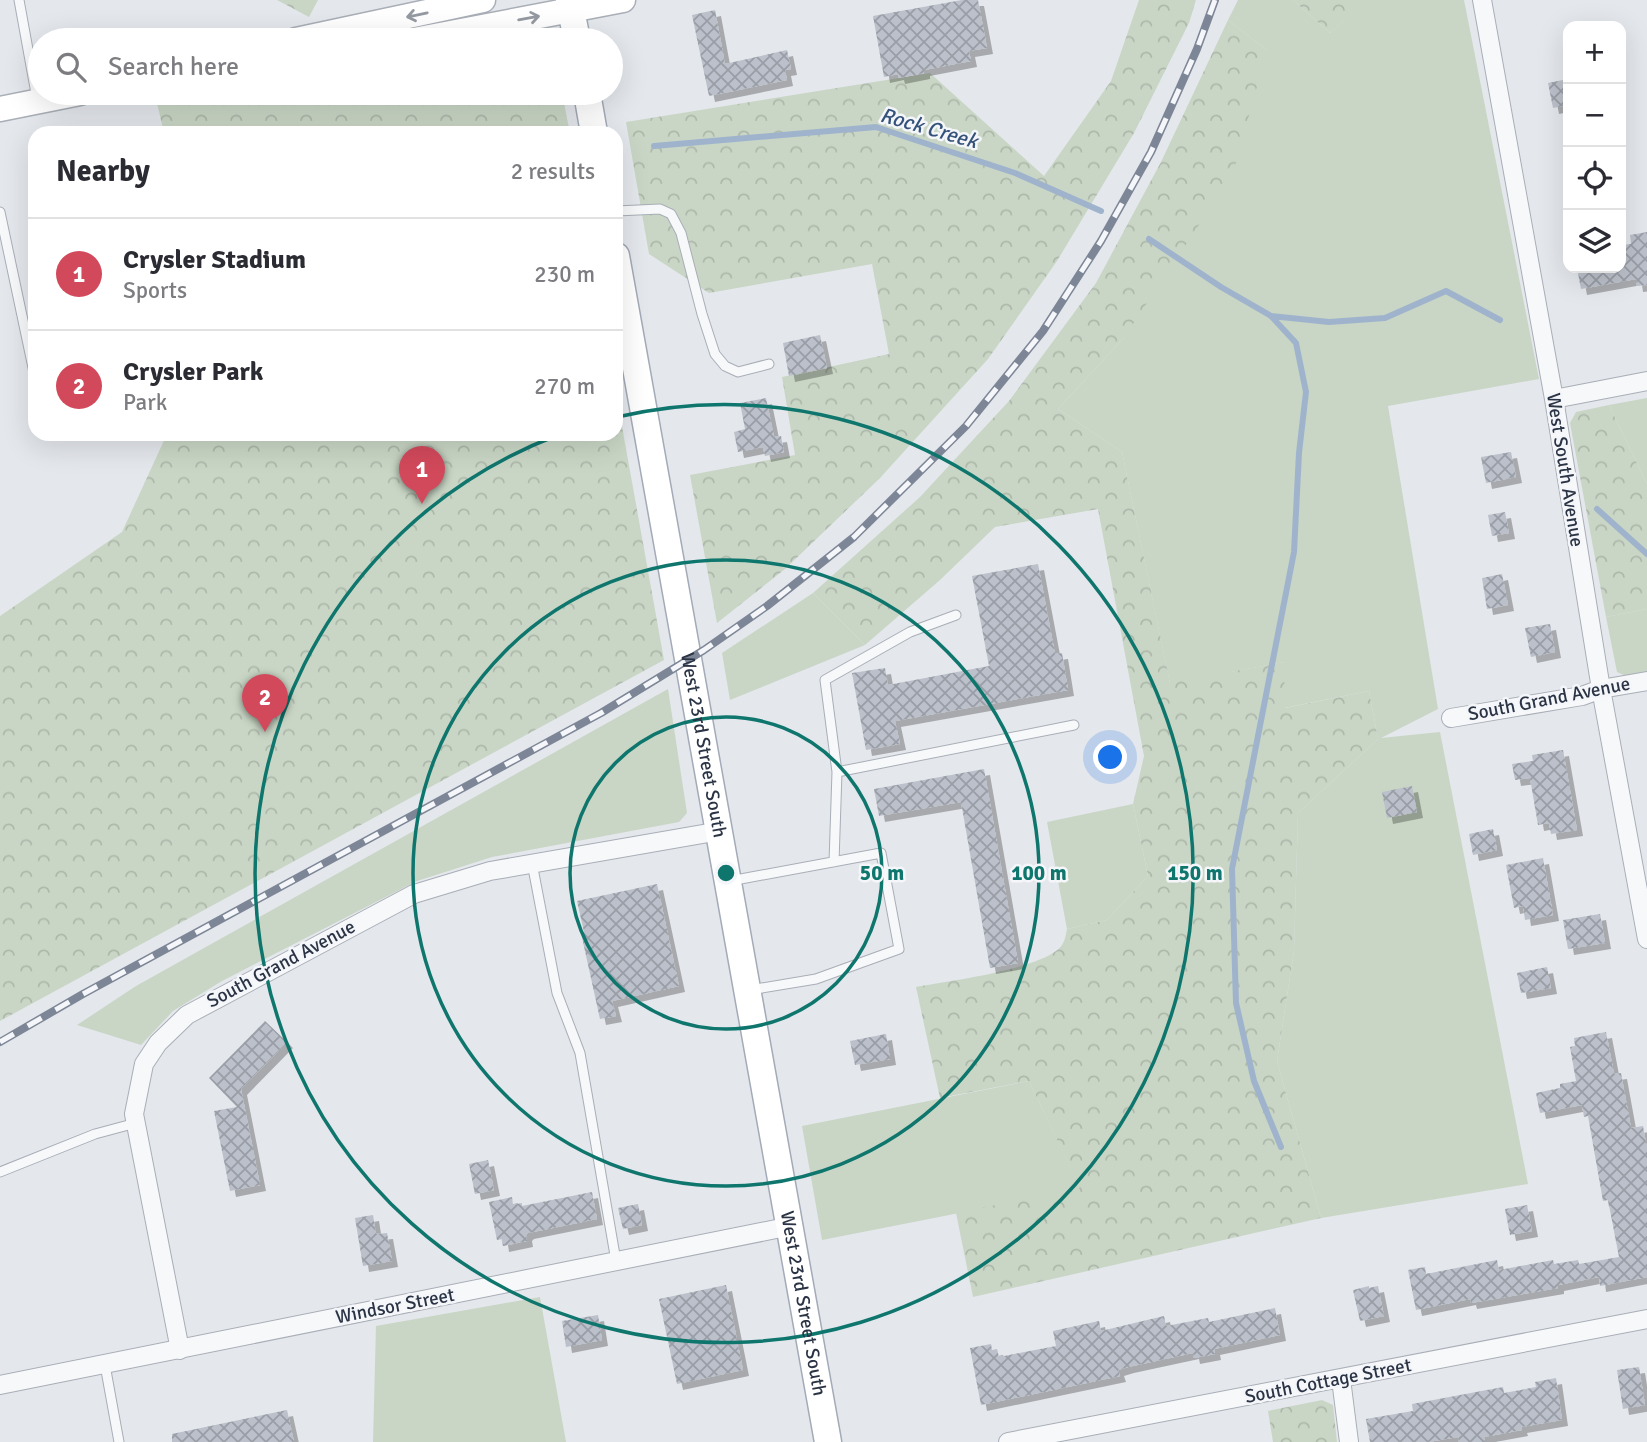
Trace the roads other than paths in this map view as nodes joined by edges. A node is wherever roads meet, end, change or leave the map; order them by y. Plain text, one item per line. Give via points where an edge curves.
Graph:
1 (19, 0) edge
2 (481, 0) edge
3 (623, 0) edge
4 (1482, 0) edge
5 (570, 5) edge
6 (352, 28) edge
7 (467, 28) edge
8 (575, 28) edge
9 (28, 48) edge
10 (28, 103) edge
11 (589, 105) edge
12 (0, 109) edge
13 (593, 126) edge
14 (623, 211) edge
15 (0, 212) edge
16 (623, 295) edge
17 (28, 344) edge
18 (769, 364) dead end
19 (1647, 381) edge
20 (1554, 399) junction
21 (956, 615) dead end
22 (1647, 681) edge
23 (1601, 689) junction
24 (1451, 718) dead end
25 (1074, 725) dead end
26 (837, 772) junction
27 (720, 831) junction
28 (834, 862) junction
29 (532, 863) junction
30 (729, 882) junction
31 (1647, 939) edge
32 (748, 990) junction
33 (136, 1123) junction
34 (0, 1172) edge
35 (791, 1226) junction
36 (616, 1261) junction
37 (1647, 1319) edge
38 (180, 1350) junction
39 (104, 1365) junction
40 (1341, 1379) junction
41 (0, 1385) edge
42 (1046, 1438) edge
43 (119, 1442) edge
44 (828, 1442) edge
45 (1008, 1442) edge
46 (1349, 1442) edge

1 - 9 lane
2 -> 6 main road
3 - 5 main road
4 - 20 street, West South Avenue
7 -> 5 main road
5 - 8 main road
10 - 12 main road
11 - 13 main road
14 - 18 lane via 660,209 671,214 681,233 715,354 724,366 738,372
15 - 17 lane
16 - 27 main road, West 23rd Street South
19 - 20 street
20 - 23 street, West South Avenue
21 - 26 lane via 910,632 825,680
22 - 23 street, South Grand Avenue
23 - 24 street, South Grand Avenue
23 - 31 street, West South Avenue
25 - 26 lane
26 - 28 lane
27 - 29 street, South Grand Avenue
27 - 30 main road, West 23rd Street South
28 - 30 lane
28 - 32 lane via 881,853 900,949 816,979
29 - 33 street, South Grand Avenue via 405,897 187,1016 158,1043 144,1065
29 - 36 lane via 557,993 580,1053
30 - 32 main road, West 23rd Street South
32 - 35 main road, West 23rd Street South
33 - 34 lane via 95,1134
33 - 38 street, South Grand Avenue
35 - 36 street, Windsor Street
35 - 44 main road, West 23rd Street South
36 - 38 street, Windsor Street
37 - 40 street, South Cottage Street
38 - 39 street, Windsor Street
39 - 41 street, Windsor Street
39 - 43 lane
40 - 42 street, South Cottage Street
40 - 46 street
42 - 45 street, South Cottage Street

